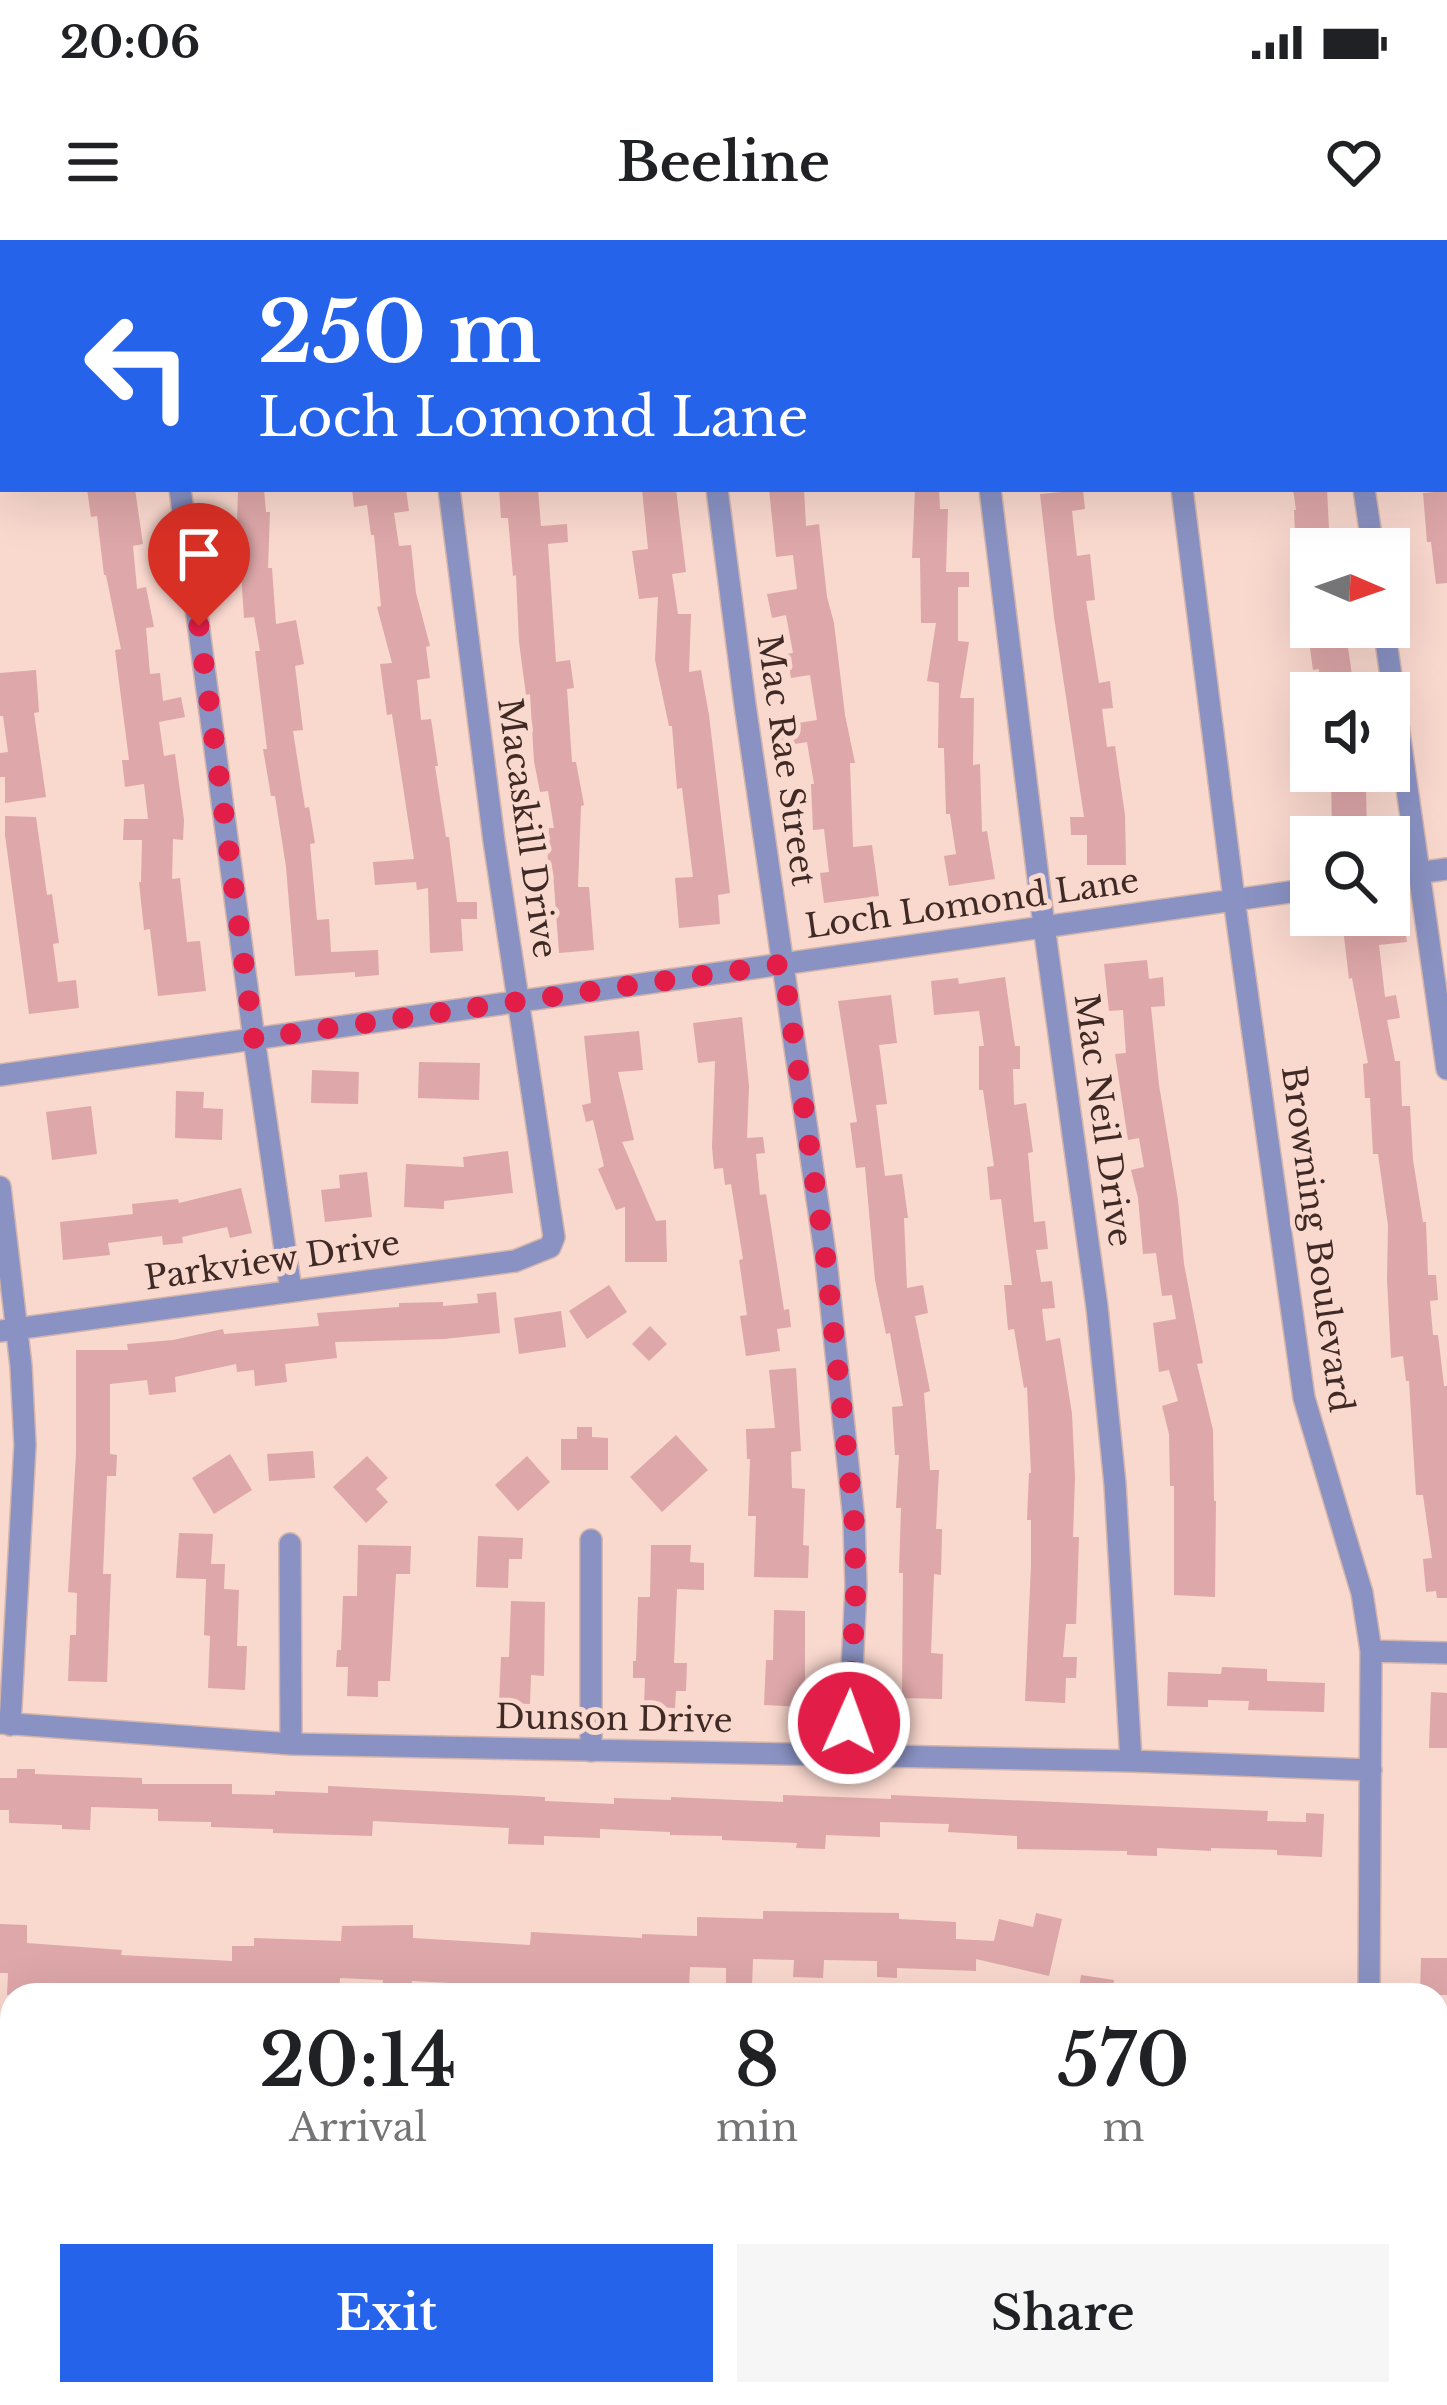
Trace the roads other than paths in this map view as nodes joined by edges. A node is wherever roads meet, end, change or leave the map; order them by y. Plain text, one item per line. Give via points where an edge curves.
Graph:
1 (180, 492) edge
2 (449, 492) edge
3 (717, 492) edge
4 (990, 492) edge
5 (1182, 492) edge
6 (1364, 492) edge
7 (1370, 528) edge
8 (1387, 648) edge
9 (1447, 869) edge
10 (1420, 873) junction
11 (1410, 875) edge
12 (1290, 892) edge
13 (1234, 899) junction
14 (1044, 926) junction
15 (783, 964) junction
16 (519, 1001) junction
17 (254, 1039) junction
18 (1447, 1069) edge
19 (0, 1075) edge
20 (0, 1187) edge
21 (550, 1247) joint
22 (290, 1290) junction
23 (8, 1330) edge
24 (590, 1540) dead end
25 (290, 1544) dead end
26 (1372, 1651) junction
27 (1447, 1653) edge
28 (5, 1724) edge
29 (291, 1744) junction
30 (590, 1751) junction
31 (848, 1755) junction
32 (1131, 1762) junction
33 (1371, 1770) junction
34 (1369, 1983) edge

1 - 17 street
2 - 16 street, Macaskill Drive
3 - 15 street, Mac Rae Street
4 - 14 street, Mac Neil Drive
5 - 13 street, Browning Boulevard
6 - 7 street
8 - 10 street
9 - 10 street
10 - 11 street
10 - 18 street
12 - 13 street, Loch Lomond Lane
13 - 14 street, Loch Lomond Lane
13 - 26 street, Browning Boulevard via 1304,1398
14 - 15 street, Loch Lomond Lane
14 - 32 street, Mac Neil Drive via 1115,1484
15 - 16 street, Loch Lomond Lane
15 - 31 street, Mac Rae Street via 854,1520
16 - 17 street, Loch Lomond Lane
16 - 21 street, Macaskill Drive
17 - 19 street, Loch Lomond Lane
17 - 22 street
20 - 23 street
21 - 22 street, Parkview Drive via 515,1261
22 - 23 street, Parkview Drive
23 - 28 street via 25,1445
24 - 30 street
25 - 29 street
26 - 27 street
26 - 33 street, Browning Boulevard
28 - 29 street, Dunson Drive
29 - 30 street, Dunson Drive
30 - 31 street, Dunson Drive
31 - 32 street, Dunson Drive
32 - 33 street, Dunson Drive
33 - 34 street, Browning Boulevard

